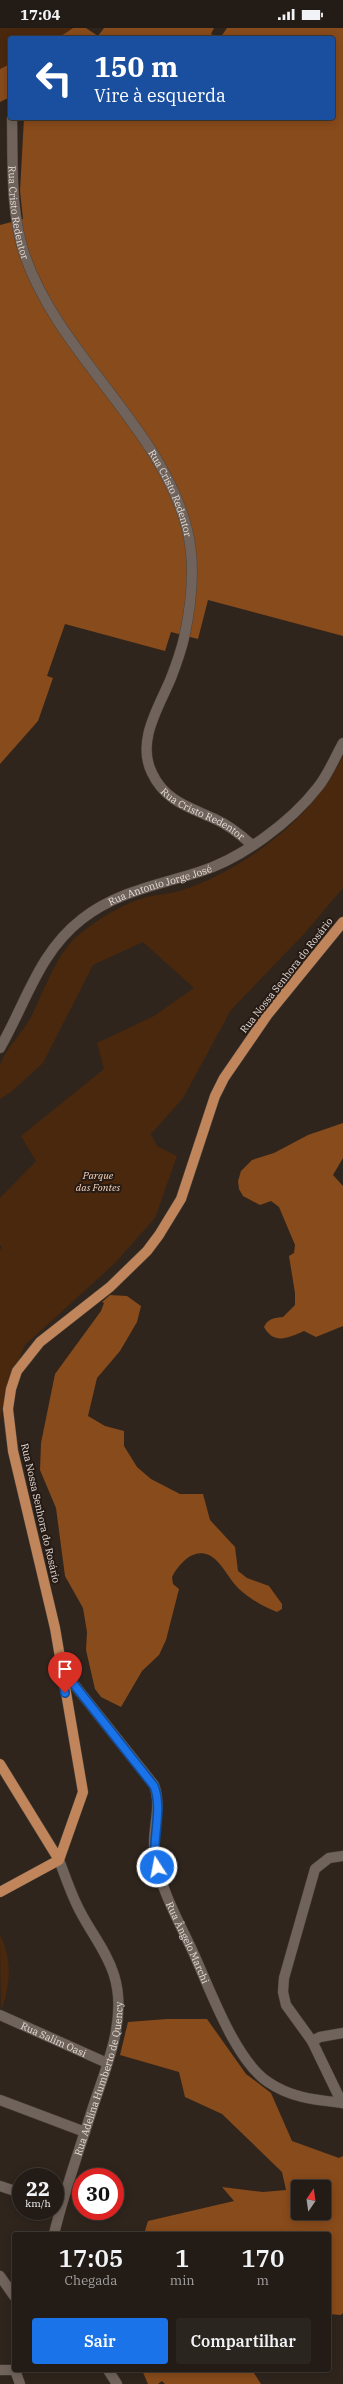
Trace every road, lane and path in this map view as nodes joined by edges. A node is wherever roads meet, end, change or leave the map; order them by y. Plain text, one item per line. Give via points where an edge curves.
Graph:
1 (12, 120) edge
2 (343, 743) edge
3 (252, 845) junction
4 (343, 922) edge
5 (0, 1048) edge
6 (61, 1668) junction
7 (0, 1764) edge
8 (343, 1856) edge
9 (59, 1860) junction
10 (0, 1892) edge
11 (0, 2015) edge
12 (343, 2033) edge
13 (312, 2041) junction
14 (107, 2063) junction
15 (0, 2100) edge
16 (343, 2103) edge
17 (85, 2132) junction
18 (0, 2186) edge
19 (12, 2190) edge
20 (64, 2190) edge
21 (56, 2220) edge
22 (54, 2232) edge
23 (0, 2276) edge
24 (12, 2293) edge
25 (0, 2370) edge
26 (12, 2370) edge
27 (17, 2372) edge
28 (109, 2372) edge
29 (20, 2384) edge
30 (117, 2384) edge

1 - 3 street, Rua Cristo Redentor via 14,208 18,232 33,275 57,322 152,452 174,494 187,529 193,561 192,593 184,638 147,740 151,772 162,789 173,799 216,819
2 - 3 street, Rua Antonio Jorge José via 319,786 305,803
3 - 5 street, Rua Antonio Jorge José via 200,872 124,895 82,919 61,938 40,967
4 - 6 main road, Rua Nossa Senhora do Rosário via 268,1014 224,1078 215,1096 181,1199 151,1246 110,1287 40,1342 17,1371 8,1409 13,1451 55,1628
6 - 9 main road, Rua Nossa Senhora do Rosário via 82,1792
6 - 16 street, Rua Ângelo Marchi via 154,1786 158,1805 153,1847 157,1867 167,1896 233,2039 267,2082 307,2099
7 - 9 main road
8 - 13 street via 329,1858 315,1869 284,1978 283,1992 286,2005
9 - 10 main road
9 - 14 street, Rua Adelina Humberto de Quency via 81,1912 107,1957 114,1975 119,2007 117,2028
11 - 14 street, Rua Salim Oasi
12 - 13 street
13 - 16 street
14 - 17 street, Rua Adelina Humberto de Quency
15 - 17 street
17 - 20 street, Rua Adelina Humberto de Quency
18 - 19 street
21 - 22 street, Rua Adelina Humberto de Quency
23 - 24 street
25 - 26 street
27 - 29 street
28 - 30 street

